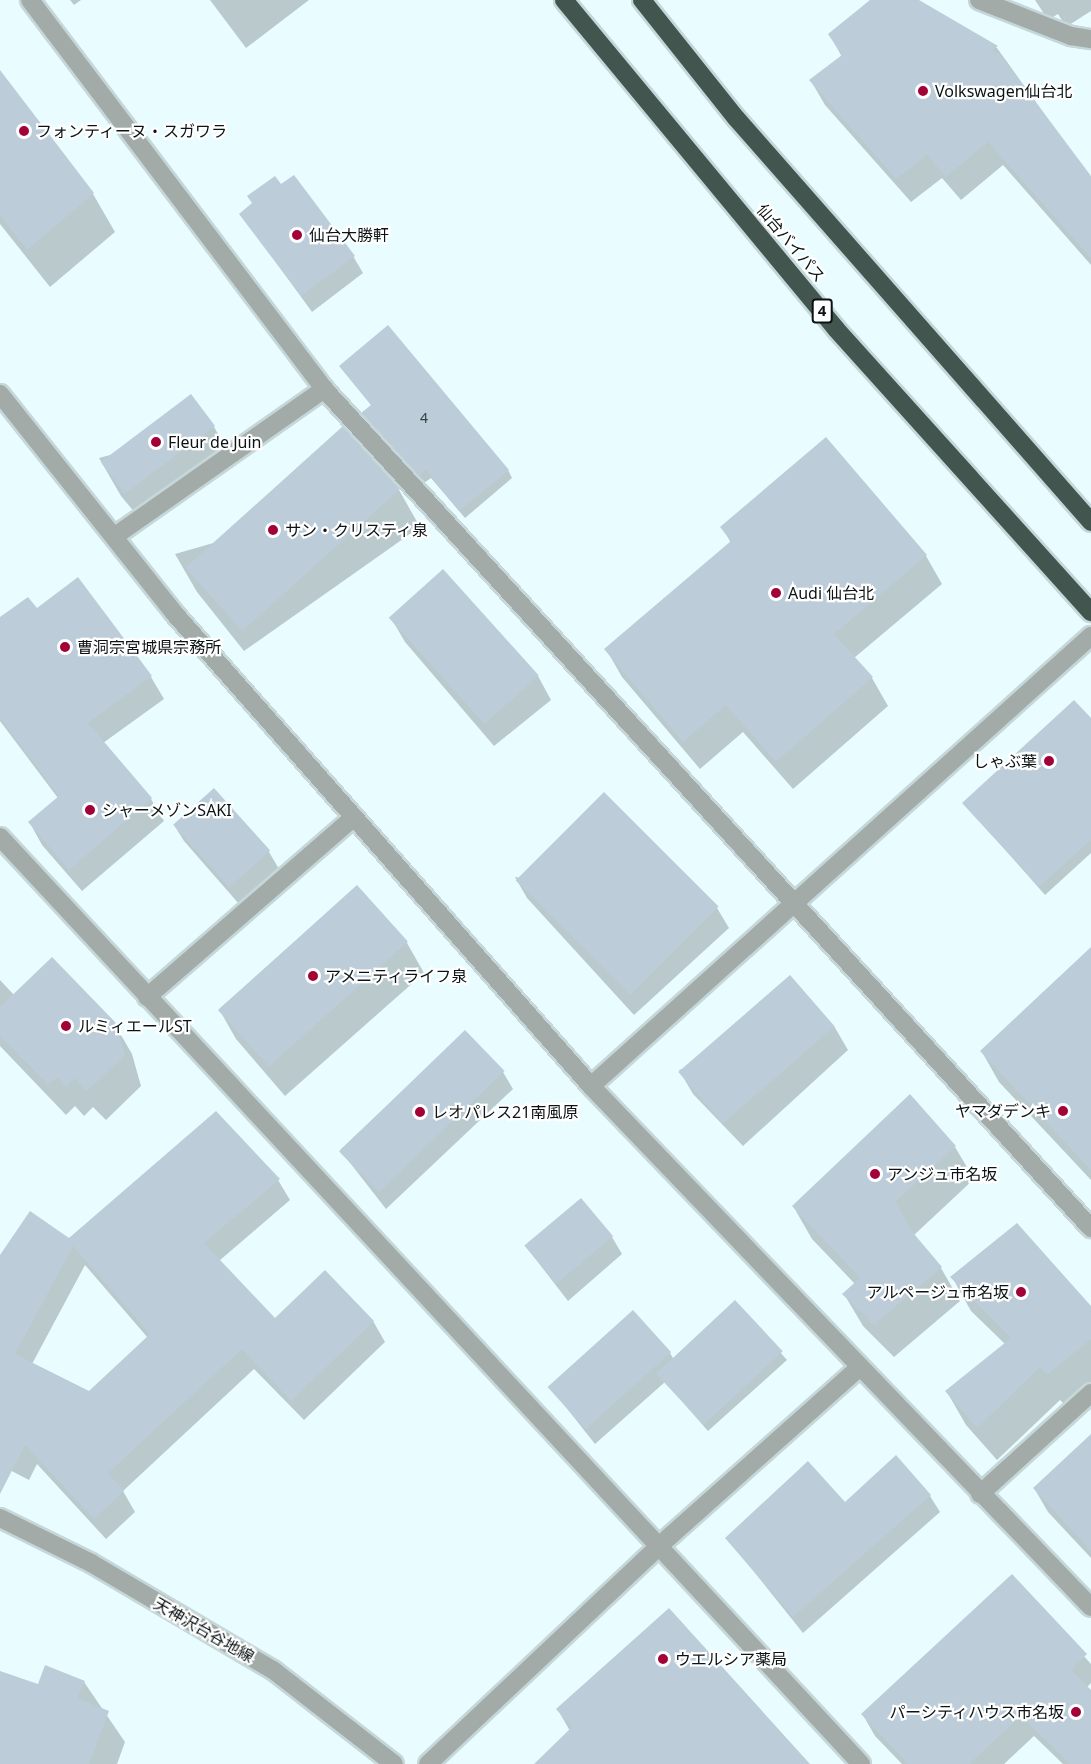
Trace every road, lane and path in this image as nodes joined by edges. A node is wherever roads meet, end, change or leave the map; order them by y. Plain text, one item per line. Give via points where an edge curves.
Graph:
1 (30, 0) edge
2 (564, 0) edge
3 (642, 0) edge
4 (979, 0) edge
5 (1091, 39) edge
6 (324, 389) junction
7 (0, 394) edge
8 (1091, 522) edge
9 (115, 536) junction
10 (1091, 612) edge
11 (1091, 636) edge
12 (354, 817) junction
13 (3, 848) edge
14 (793, 905) junction
15 (147, 997) junction
16 (591, 1086) junction
17 (1091, 1228) edge
18 (858, 1369) junction
19 (1091, 1393) edge
20 (980, 1494) junction
21 (0, 1518) edge
22 (659, 1546) junction
23 (1091, 1607) edge
24 (394, 1764) edge
25 (429, 1764) edge
26 (861, 1764) edge

1 - 6 street
2 - 10 highway, 仙台バイパス / 4 via 836,329
3 - 8 highway via 736,118
4 - 5 street via 1071,36
6 - 9 street
6 - 14 street
7 - 9 street
9 - 12 street via 174,613
11 - 14 street
12 - 15 street
12 - 16 street
13 - 15 street
14 - 16 street
14 - 17 street
15 - 22 street
16 - 18 street
18 - 20 street
18 - 22 street
19 - 20 street
20 - 23 street
21 - 24 street, 天神沢台谷地線 via 90,1563 273,1670
22 - 25 street
22 - 26 street

